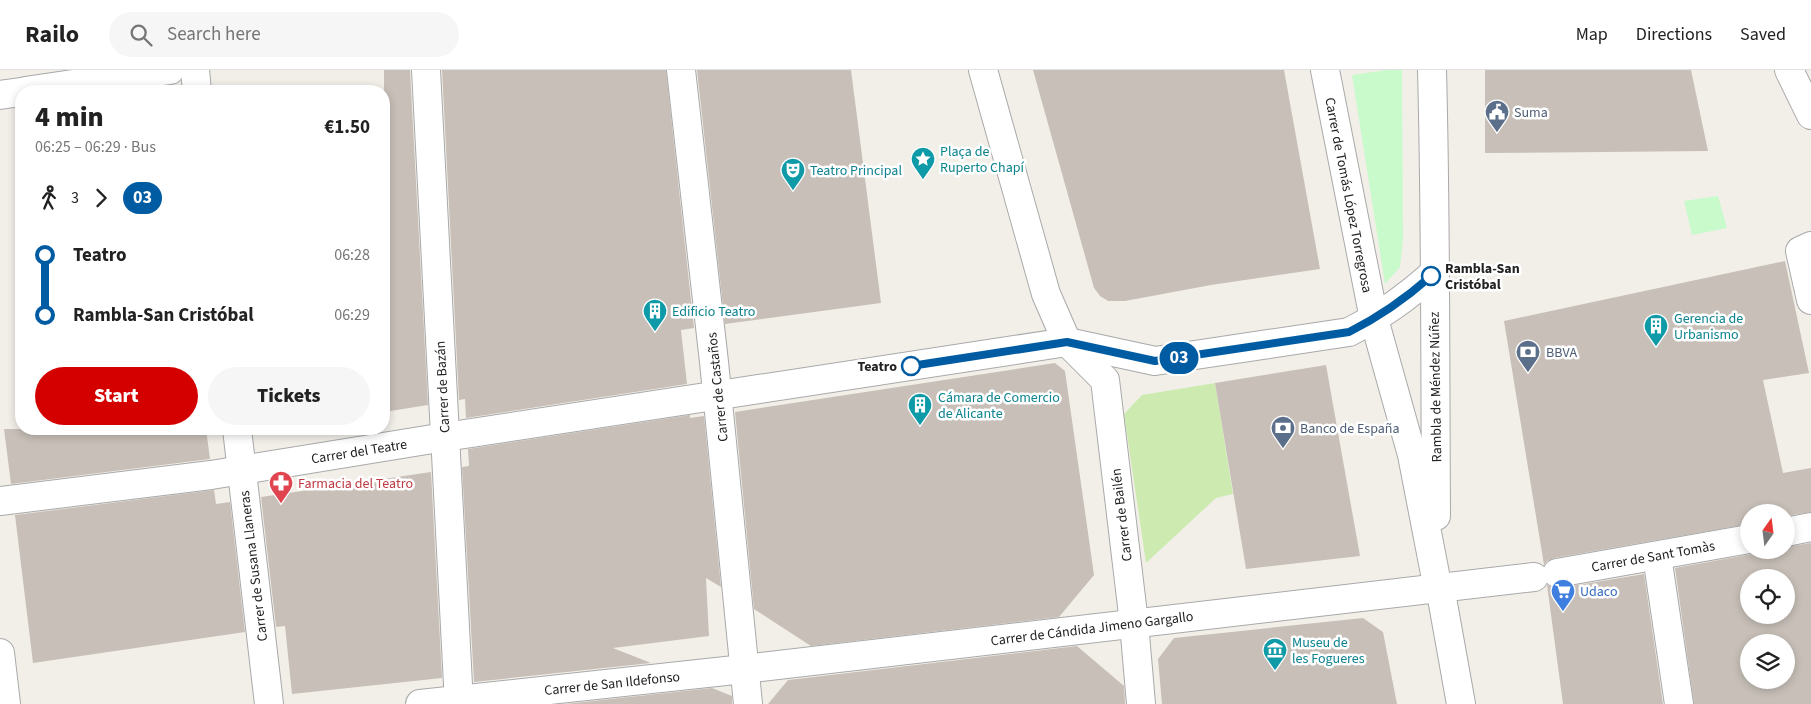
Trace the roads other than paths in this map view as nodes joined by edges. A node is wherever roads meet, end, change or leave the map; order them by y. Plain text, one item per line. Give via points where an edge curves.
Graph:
1 (170, 70) edge
2 (194, 70) edge
3 (426, 70) edge
4 (681, 70) edge
5 (983, 70) edge
6 (1325, 70) edge
7 (1432, 70) edge
8 (1789, 70) edge
9 (70, 85) edge
10 (196, 85) edge
11 (15, 93) edge
12 (0, 95) edge
13 (1811, 115) edge
14 (1805, 248) edge
15 (1434, 273) junction
16 (1811, 300) edge
17 (1374, 319) junction
18 (1067, 342) junction
19 (718, 395) junction
20 (237, 435) edge
21 (445, 437) junction
22 (242, 469) junction
23 (0, 501) edge
24 (1811, 527) edge
25 (1795, 530) edge
26 (1740, 540) edge
27 (1656, 556) junction
28 (1438, 586) junction
29 (1134, 624) junction
30 (0, 653) edge
31 (744, 669) junction
32 (459, 702) edge
33 (6, 704) edge
34 (269, 704) edge
35 (420, 704) edge
36 (748, 704) edge
37 (1141, 704) edge
38 (1461, 704) edge
39 (1679, 704) edge

1 - 9 street
2 - 10 street
3 - 21 street, Carrer de Bazán
4 - 19 street, Carrer de Castaños
5 - 18 street via 1046,294
6 - 17 street, Carrer de Tomás López Torregrosa
7 - 15 street, Rambla de Méndez Núñez
8 - 13 street
11 - 12 street
14 - 16 street
15 - 17 street
15 - 28 street, Rambla de Méndez Núñez
17 - 18 street via 1349,332 1155,361
17 - 28 street, Rambla de Méndez Núñez via 1412,455
18 - 19 street
18 - 29 street, Carrer de Bailén via 1105,380
19 - 21 street, Carrer del Teatre
19 - 31 street, Carrer de Castaños
20 - 22 street, Carrer de Susana Llaneras
21 - 22 street, Carrer del Teatre
21 - 32 street, Carrer de Bazán
22 - 23 street, Carrer del Teatre
22 - 34 street, Carrer de Susana Llaneras
24 - 25 street
26 - 27 street, Carrer de Sant Tomàs
27 - 28 street, Carrer de Sant Tomàs via 1546,575
27 - 39 street
28 - 29 street, Carrer de Cándida Jimeno Gargallo
28 - 38 street, Rambla de Méndez Núñez
29 - 31 street, Carrer de Cándida Jimeno Gargallo
29 - 37 street, Carrer de Bailén
30 - 33 street
31 - 32 street, Carrer de San Ildefonso
31 - 36 street, Carrer de Castaños
32 - 35 street, Carrer de San Ildefonso

